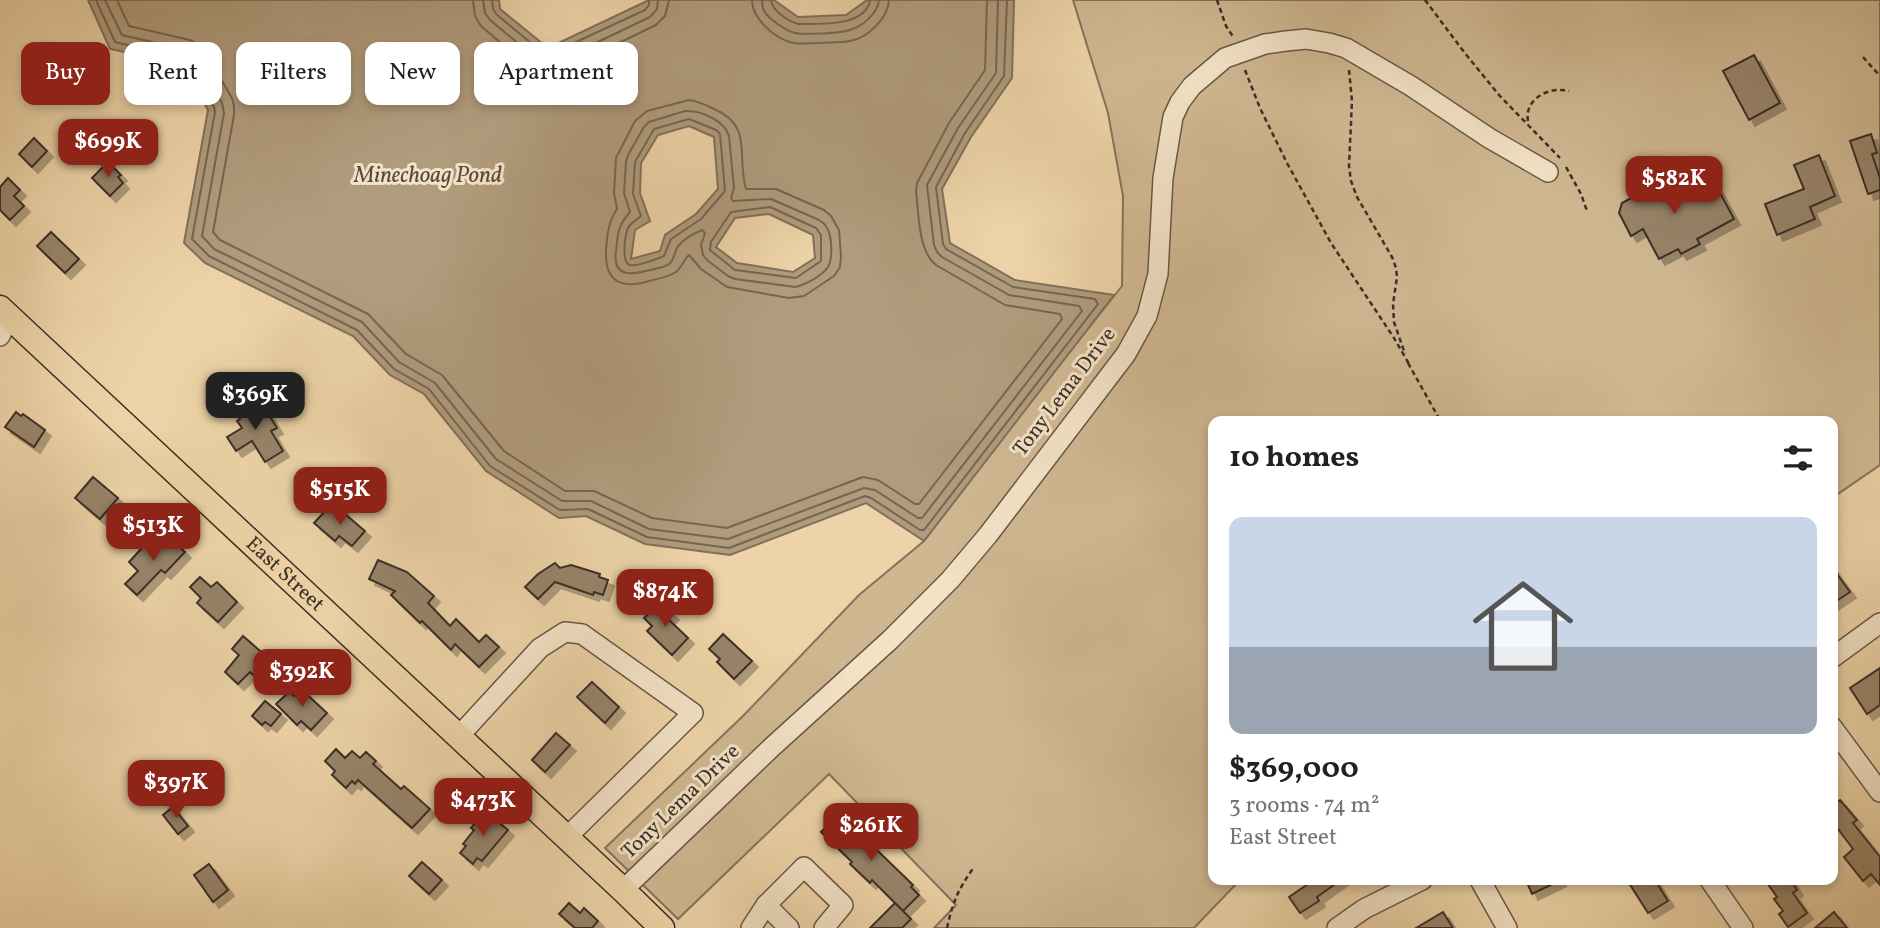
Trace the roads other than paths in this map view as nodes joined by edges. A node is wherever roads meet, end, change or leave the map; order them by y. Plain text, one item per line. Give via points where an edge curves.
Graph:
1 (1548, 172) dead end
2 (3, 320) edge
3 (1880, 623) edge
4 (1838, 654) edge
5 (1838, 735) edge
6 (459, 736) junction
7 (1880, 792) edge
8 (566, 838) junction
9 (1412, 885) edge
10 (1483, 885) edge
11 (1713, 885) edge
12 (623, 890) junction
13 (766, 905) junction
14 (662, 928) edge
15 (751, 928) edge
16 (789, 928) edge
17 (824, 928) edge
18 (1337, 928) edge
19 (1507, 928) edge
20 (1743, 928) edge

1 - 12 street, Tony Lema Drive via 1346,48 1306,39 1265,44 1225,58 1192,86 1173,117 1163,178 1158,274 1147,316 1126,354 950,580
2 - 6 main road, East Street
3 - 4 street
5 - 7 street
6 - 8 main road, East Street
6 - 8 street via 540,648 565,632 582,634 693,713
8 - 12 main road, East Street
9 - 18 street
10 - 19 street
11 - 20 street
12 - 14 main road, East Street
13 - 15 street
13 - 16 street
13 - 17 street via 804,867 843,905

